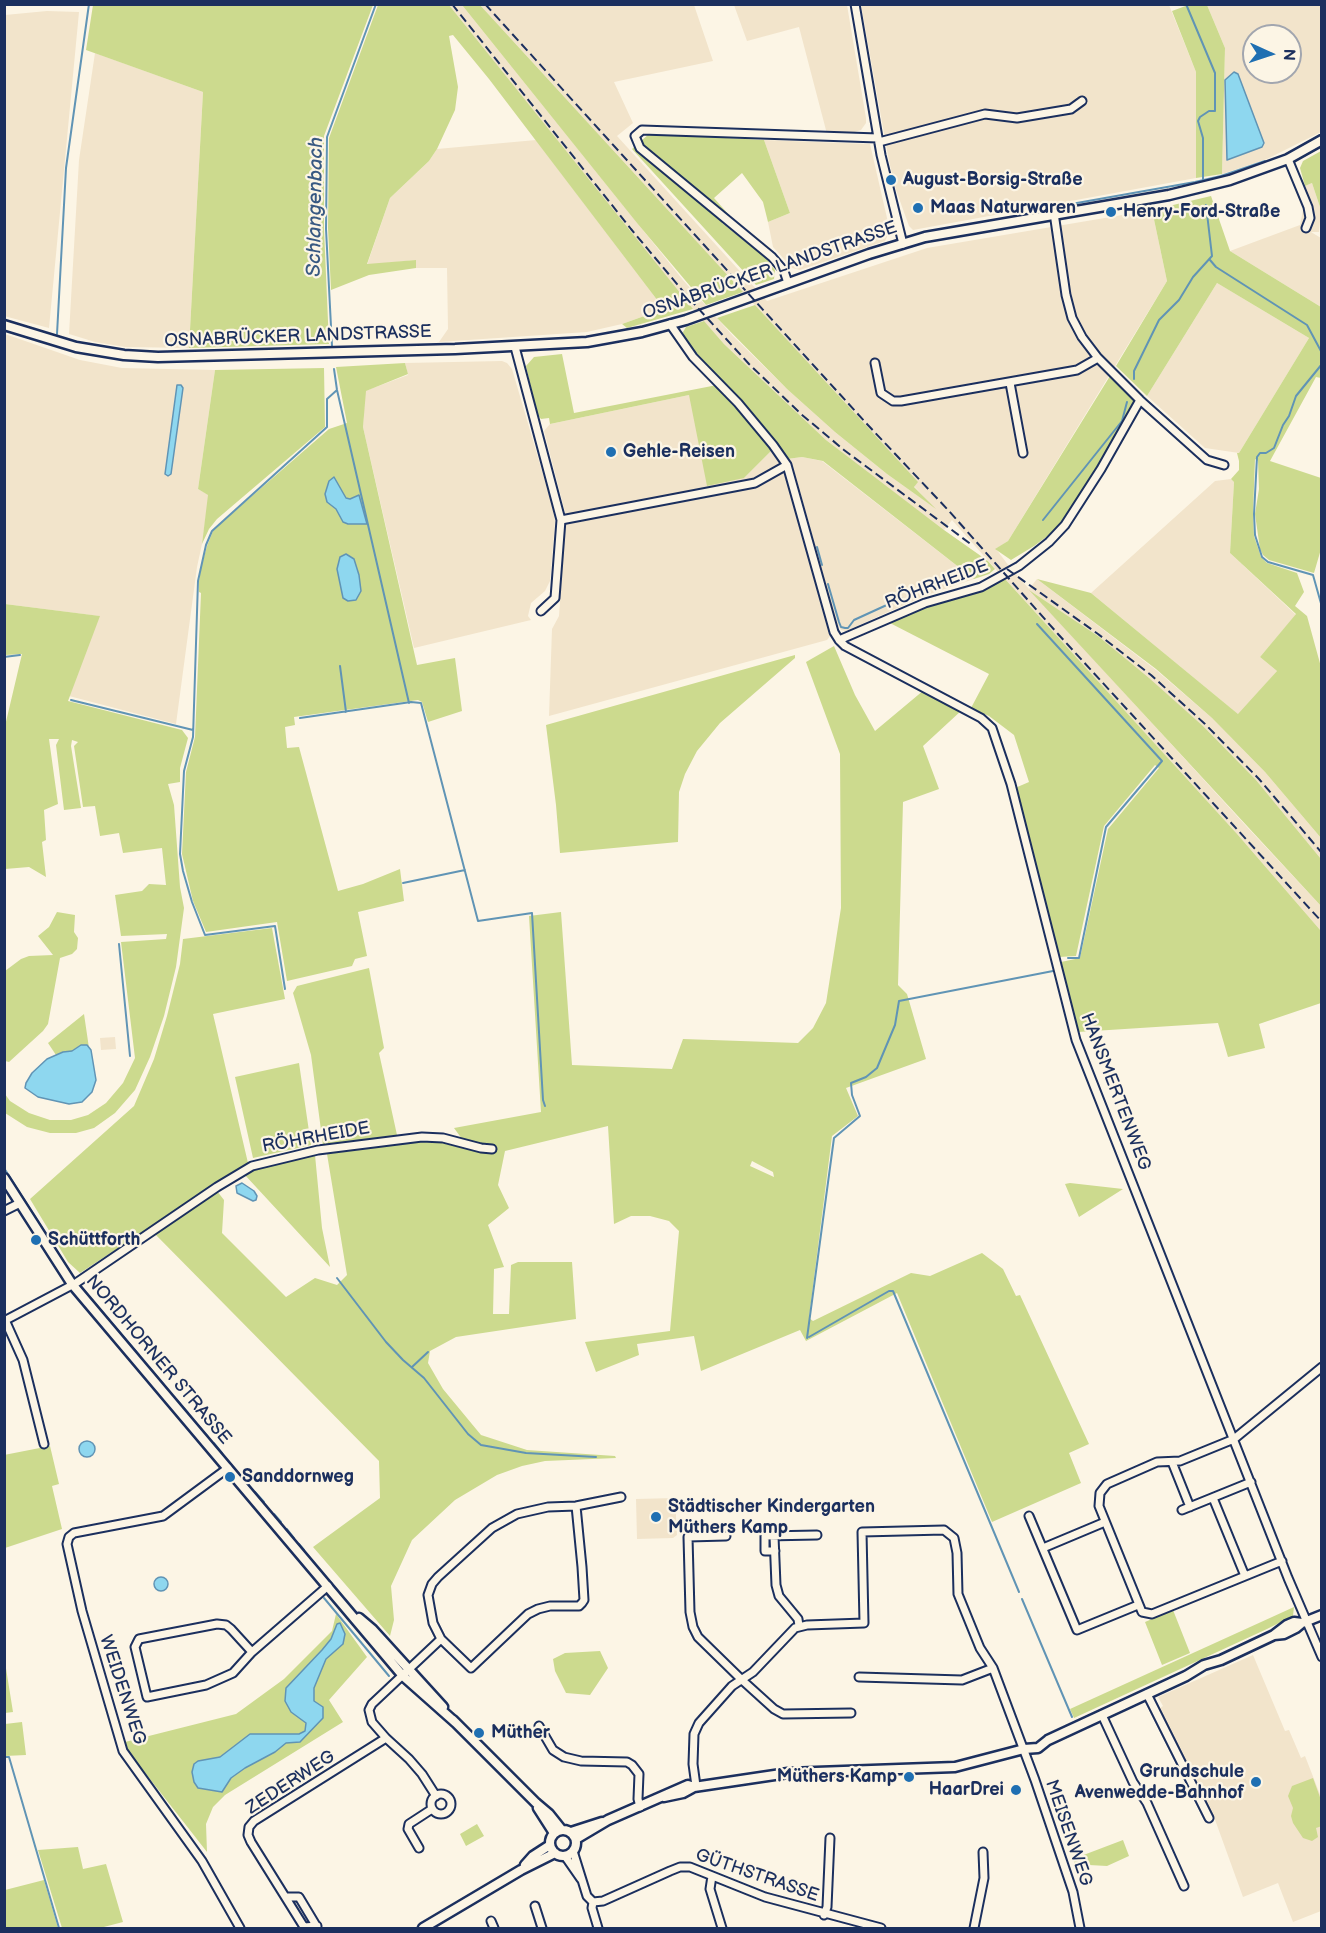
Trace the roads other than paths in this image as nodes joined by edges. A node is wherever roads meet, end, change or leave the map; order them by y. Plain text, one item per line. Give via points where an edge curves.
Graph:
1 (855, 4) edge
2 (1082, 101) dead end
3 (878, 140) junction
4 (1322, 140) edge
5 (1288, 159) junction
6 (1054, 213) junction
7 (1306, 228) dead end
8 (903, 244) junction
9 (788, 283) junction
10 (670, 324) junction
11 (4, 325) edge
12 (515, 347) junction
13 (1098, 358) junction
14 (875, 363) dead end
15 (1010, 383) junction
16 (1140, 400) junction
17 (1023, 453) dead end
18 (787, 465) junction
19 (1224, 465) dead end
20 (561, 520) junction
21 (541, 611) dead end
22 (839, 640) junction
23 (492, 1149) dead end
24 (4, 1178) edge
25 (20, 1203) junction
26 (4, 1211) edge
27 (72, 1284) junction
28 (5, 1320) edge
29 (1322, 1367) edge
30 (1234, 1439) junction
31 (44, 1444) dead end
32 (1172, 1462) junction
33 (228, 1468) junction
34 (1251, 1482) junction
35 (621, 1497) dead end
36 (1213, 1498) junction
37 (576, 1506) junction
38 (1190, 1506) junction
39 (1182, 1510) dead end
40 (1029, 1516) dead end
41 (1105, 1522) junction
42 (817, 1535) dead end
43 (726, 1536) dead end
44 (1043, 1548) junction
45 (1282, 1561) junction
46 (1245, 1576) junction
47 (328, 1586) junction
48 (1138, 1605) junction
49 (1322, 1615) edge
50 (1305, 1622) junction
51 (799, 1626) junction
52 (441, 1639) junction
53 (252, 1652) junction
54 (1322, 1658) edge
55 (993, 1668) junction
56 (406, 1673) junction
57 (860, 1677) dead end
58 (742, 1680) junction
59 (1147, 1694) junction
60 (851, 1713) dead end
61 (1102, 1715) junction
62 (539, 1726) dead end
63 (386, 1738) junction
64 (1024, 1749) junction
65 (695, 1786) junction
66 (436, 1796) junction
67 (640, 1807) junction
68 (432, 1809) junction
69 (1209, 1818) dead end
70 (557, 1831) junction
71 (574, 1836) junction
72 (830, 1838) dead end
73 (419, 1848) dead end
74 (552, 1849) junction
75 (983, 1852) dead end
76 (569, 1854) junction
77 (712, 1876) junction
78 (1184, 1886) dead end
79 (286, 1897) junction
80 (593, 1902) junction
81 (535, 1906) dead end
82 (824, 1915) junction
83 (491, 1921) dead end
84 (849, 1925) edge
85 (317, 1927) edge
86 (304, 1928) edge
87 (240, 1929) edge
88 (423, 1929) edge
89 (494, 1929) edge
90 (542, 1929) edge
91 (598, 1929) edge
92 (722, 1929) edge
93 (881, 1929) edge
94 (974, 1929) edge
95 (1080, 1929) edge

1 - 3 street
2 - 3 street via 1071,109 1017,118 986,114
3 - 8 street
3 - 9 street via 642,130 635,136 640,148 772,256
4 - 5 street, OSNABRÜCKER LANDSTRASSE
5 - 6 street, OSNABRÜCKER LANDSTRASSE via 1230,180 1169,195
5 - 7 street via 1308,207 1310,218
6 - 8 street, OSNABRÜCKER LANDSTRASSE
6 - 13 street via 1072,318
8 - 9 street, OSNABRÜCKER LANDSTRASSE
9 - 10 street, OSNABRÜCKER LANDSTRASSE
10 - 12 street, OSNABRÜCKER LANDSTRASSE via 586,342
10 - 18 street via 693,357 738,403
11 - 12 street, OSNABRÜCKER LANDSTRASSE via 76,347 158,357
12 - 20 street
13 - 15 street via 1077,370
13 - 16 street
14 - 15 street via 881,393 893,401
15 - 17 street
16 - 19 street via 1207,460
16 - 22 street, RÖHRHEIDE via 1065,525 1019,566 981,588 925,603
18 - 20 street via 755,483
18 - 22 street
20 - 21 street via 555,598
22 - 30 street, HANSMERTENWEG via 981,718 992,728 1011,784 1076,1040
23 - 27 street, RÖHRHEIDE via 422,1137 318,1150 252,1166
24 - 25 street, NORDHORNER STRASSE
25 - 26 street
25 - 27 street, NORDHORNER STRASSE
27 - 28 street, RÖHRHEIDE
27 - 33 street, NORDHORNER STRASSE
28 - 31 street via 22,1360
29 - 30 street
30 - 32 street
30 - 34 street, HANSMERTENWEG
32 - 38 street
32 - 41 street via 1157,1462 1107,1484 1098,1499
33 - 47 street, NORDHORNER STRASSE
33 - 87 street, WEIDENWEG via 163,1516 74,1533 67,1544 82,1611 123,1751 202,1861
34 - 36 street
34 - 45 street, HANSMERTENWEG
35 - 37 street
36 - 38 street
36 - 46 street
37 - 52 street via 548,1507 510,1517 492,1528 438,1577 429,1590 428,1602
37 - 52 street via 582,1604 550,1606 528,1614 471,1668
38 - 39 street
40 - 44 street
41 - 44 street
41 - 48 street
42 - 51 street via 774,1536 778,1596 798,1619
43 - 58 street via 688,1538 690,1612 698,1636
44 - 48 street via 1077,1630
45 - 46 street
45 - 50 street, HANSMERTENWEG
46 - 48 street via 1152,1614 1142,1612
47 - 53 street
47 - 56 street, NORDHORNER STRASSE via 367,1634
49 - 50 street
50 - 54 street, HANSMERTENWEG
50 - 59 street
51 - 55 street via 864,1623 862,1532 944,1530 954,1538 958,1594 980,1648
51 - 58 street
52 - 56 street
53 - 53 street via 224,1678 206,1686 150,1698 135,1647 139,1639 217,1624 226,1625
55 - 57 street via 962,1680
55 - 64 street
56 - 63 street via 369,1710 372,1722
56 - 70 street, NORDHORNER STRASSE via 536,1803
58 - 60 street via 783,1714
58 - 65 street via 699,1723 694,1734
59 - 61 street
59 - 69 street
61 - 64 street via 1038,1748
61 - 78 street
62 - 67 street via 553,1750 564,1757 632,1765 639,1774
63 - 66 street via 422,1774
63 - 79 street, ZEDERWEG via 249,1827 251,1842
64 - 65 street via 955,1767 788,1773
64 - 95 street, MEISENWEG via 1065,1866
65 - 67 street
66 - 68 street
66 - 68 street via 446,1796 450,1808 440,1814
67 - 71 street
68 - 73 street via 408,1829
70 - 71 street
70 - 74 street
71 - 76 street
72 - 82 street
74 - 76 street
74 - 88 street via 533,1856 521,1870
75 - 94 street via 984,1878
76 - 80 street
77 - 80 street, GÜTHSTRASSE via 680,1867
77 - 82 street, GÜTHSTRASSE
77 - 92 street via 710,1889
79 - 85 street, ZEDERWEG via 299,1897
79 - 86 street, ZEDERWEG
80 - 91 street
81 - 90 street
82 - 84 street, GÜTHSTRASSE
83 - 89 street
84 - 93 street, GÜTHSTRASSE
85 - 86 street, ZEDERWEG

